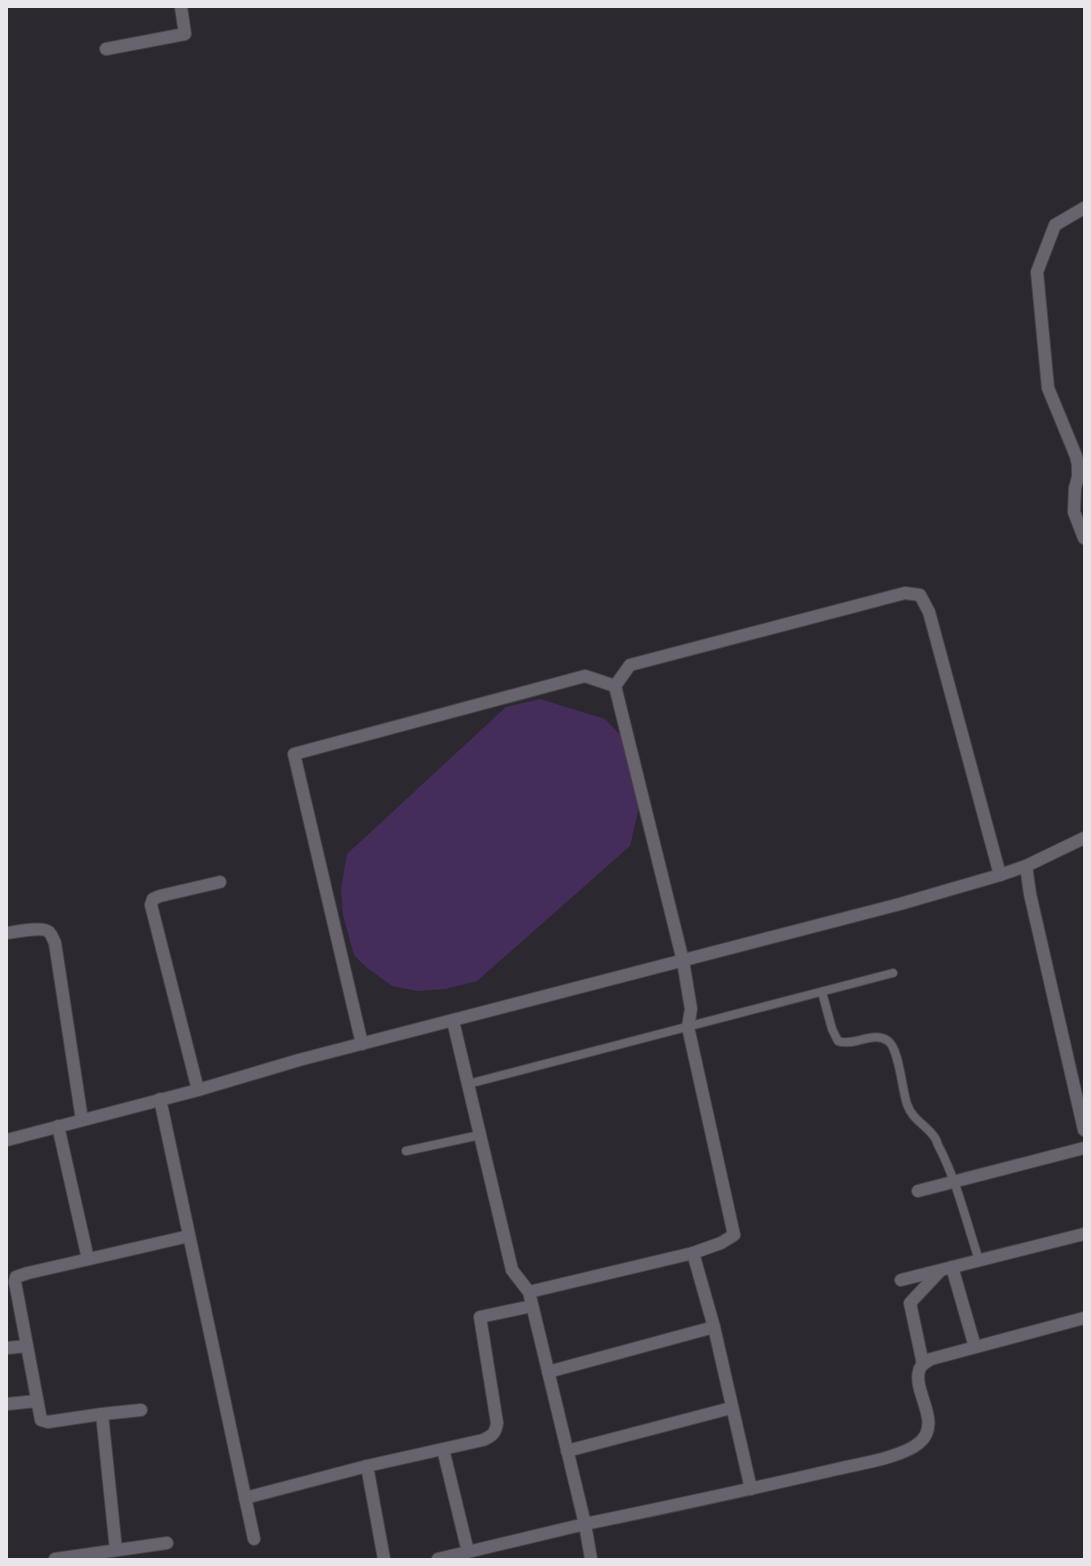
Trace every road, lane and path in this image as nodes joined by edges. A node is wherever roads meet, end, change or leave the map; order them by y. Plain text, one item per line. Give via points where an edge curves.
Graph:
1 (181, 7) edge
2 (106, 49) dead end
3 (1084, 208) edge
4 (1084, 538) edge
5 (615, 686) junction
6 (1084, 838) edge
7 (1026, 866) junction
8 (1000, 875) junction
9 (220, 882) dead end
10 (7, 933) edge
11 (683, 961) junction
12 (893, 973) dead end
13 (822, 992) junction
14 (454, 1021) junction
15 (688, 1026) junction
16 (362, 1044) junction
17 (468, 1084) junction
18 (198, 1090) junction
19 (160, 1099) junction
20 (82, 1120) junction
21 (58, 1126) junction
22 (1084, 1130) edge
23 (480, 1135) junction
24 (7, 1140) edge
25 (1084, 1148) edge
26 (406, 1151) dead end
27 (955, 1182) junction
28 (918, 1191) dead end
29 (1084, 1234) edge
30 (188, 1236) junction
31 (693, 1253) junction
32 (88, 1259) junction
33 (979, 1260) junction
34 (952, 1267) junction
35 (940, 1271) junction
36 (901, 1280) dead end
37 (529, 1292) junction
38 (532, 1306) junction
39 (1084, 1318) edge
40 (714, 1327) junction
41 (27, 1346) junction
42 (7, 1348) edge
43 (975, 1348) junction
44 (923, 1364) junction
45 (548, 1372) junction
46 (37, 1401) junction
47 (7, 1404) edge
48 (731, 1408) junction
49 (141, 1410) dead end
50 (102, 1414) junction
51 (443, 1449) junction
52 (567, 1451) junction
53 (367, 1466) junction
54 (751, 1489) junction
55 (245, 1498) junction
56 (585, 1524) junction
57 (254, 1539) dead end
58 (167, 1543) dead end
59 (116, 1550) junction
60 (468, 1552) junction
61 (56, 1559) edge
62 (384, 1559) edge
63 (438, 1559) edge
64 (591, 1559) edge

1 - 2 street via 185,34
3 - 4 street via 1055,225 1037,272 1048,388 1078,464 1074,512
5 - 8 street via 630,665 905,592 920,595 929,612
5 - 11 street
5 - 16 street via 585,676 294,754
6 - 7 street
7 - 8 street
7 - 22 street via 1030,894
8 - 11 street
9 - 18 street via 160,896 153,899 151,905
10 - 20 street via 46,930 50,932 55,943
11 - 14 street
11 - 15 street via 691,1009
12 - 13 lane
13 - 15 lane
13 - 27 lane via 838,1041 849,1043 879,1037 892,1045 907,1105 915,1119 933,1135
14 - 16 street
14 - 17 street
15 - 17 lane
15 - 31 street via 734,1236
16 - 18 street
17 - 23 street
18 - 19 street
19 - 20 street
19 - 30 street
20 - 21 street
21 - 24 street
21 - 32 street
23 - 26 lane
23 - 37 street via 512,1270
25 - 27 street
27 - 28 street
27 - 33 lane
29 - 33 street
30 - 32 street
30 - 55 street
31 - 37 street
31 - 40 street
32 - 41 street via 16,1277
33 - 34 street
34 - 35 street
34 - 43 street
35 - 36 street
35 - 44 street via 910,1303
37 - 38 street
38 - 45 street
38 - 51 street via 480,1317 497,1430 493,1436 483,1440
39 - 43 street
40 - 45 street
40 - 48 street
41 - 42 street
41 - 46 street
43 - 44 street via 931,1359
44 - 54 street via 918,1380 928,1416 928,1427 925,1436 919,1442 909,1449 886,1457
45 - 52 street
46 - 47 street
46 - 50 street via 41,1420 46,1422
48 - 52 street
48 - 54 street
49 - 50 street
50 - 59 street
51 - 53 street
51 - 60 street
52 - 56 street
53 - 55 street
53 - 62 street
54 - 56 street
55 - 57 street
56 - 60 street
56 - 64 street
58 - 59 street
59 - 61 street
60 - 63 street

